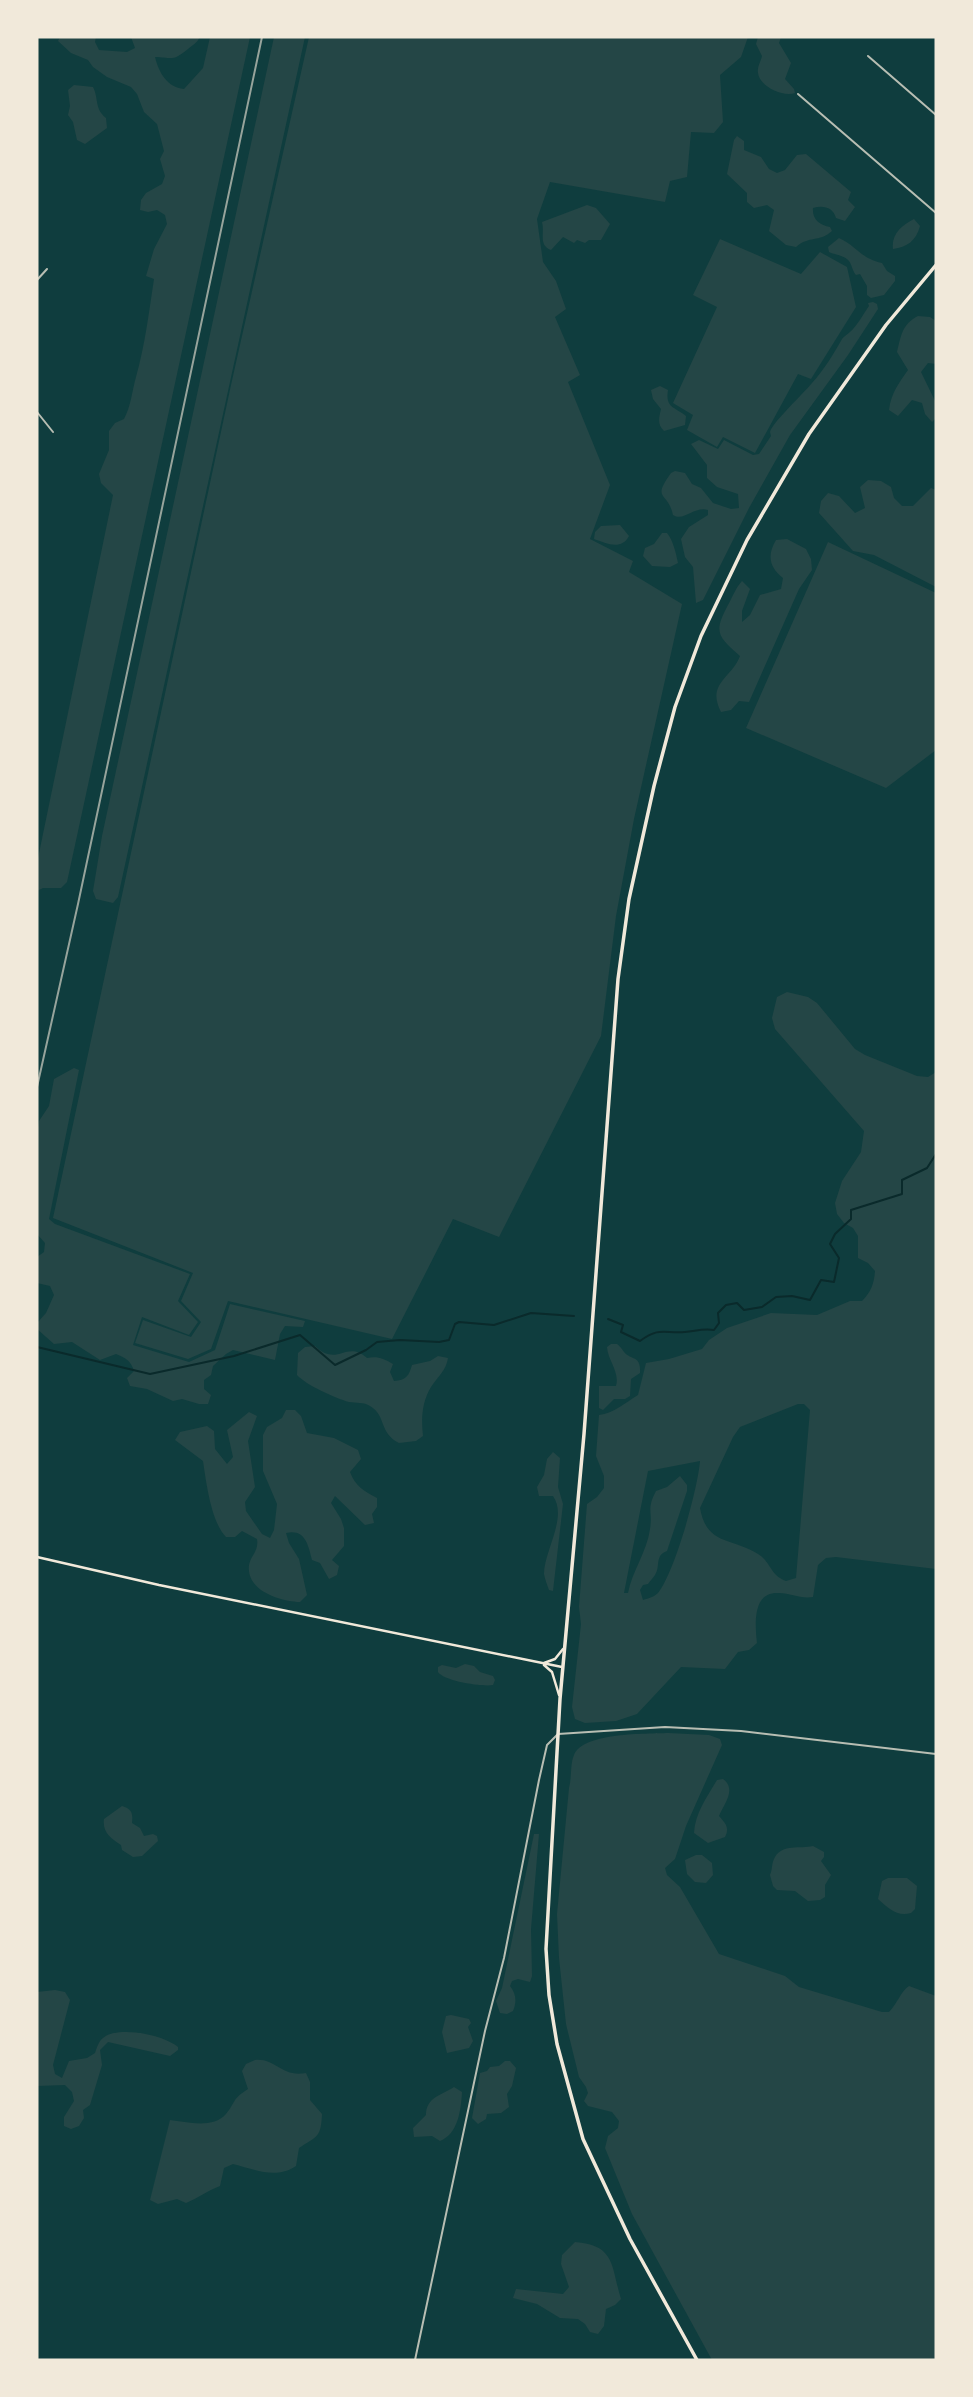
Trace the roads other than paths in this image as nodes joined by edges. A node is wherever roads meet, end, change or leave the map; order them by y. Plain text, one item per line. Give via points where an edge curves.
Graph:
1 (869, 56) dead end
2 (798, 94) dead end
3 (936, 115) edge
4 (936, 213) edge
5 (936, 265) edge
6 (47, 269) dead end
7 (37, 280) edge
8 (37, 412) edge
9 (53, 432) dead end
10 (37, 1557) edge
11 (564, 1647) junction
12 (541, 1664) junction
13 (562, 1667) junction
14 (560, 1699) junction
15 (558, 1734) junction
16 (936, 1754) edge
17 (415, 2360) edge
18 (697, 2360) edge

1 - 3 street
2 - 4 street
5 - 11 highway via 835,395 772,494 701,636 665,742 629,899 618,979
6 - 7 street
8 - 9 street
10 - 12 main road
11 - 12 main road via 555,1659
11 - 13 highway
12 - 13 main road
12 - 14 main road via 552,1672
13 - 14 highway
14 - 15 highway
15 - 16 street via 665,1727 741,1731
15 - 17 street via 547,1745 539,1780
15 - 18 highway via 546,1949 557,2044 575,2113 598,2174

